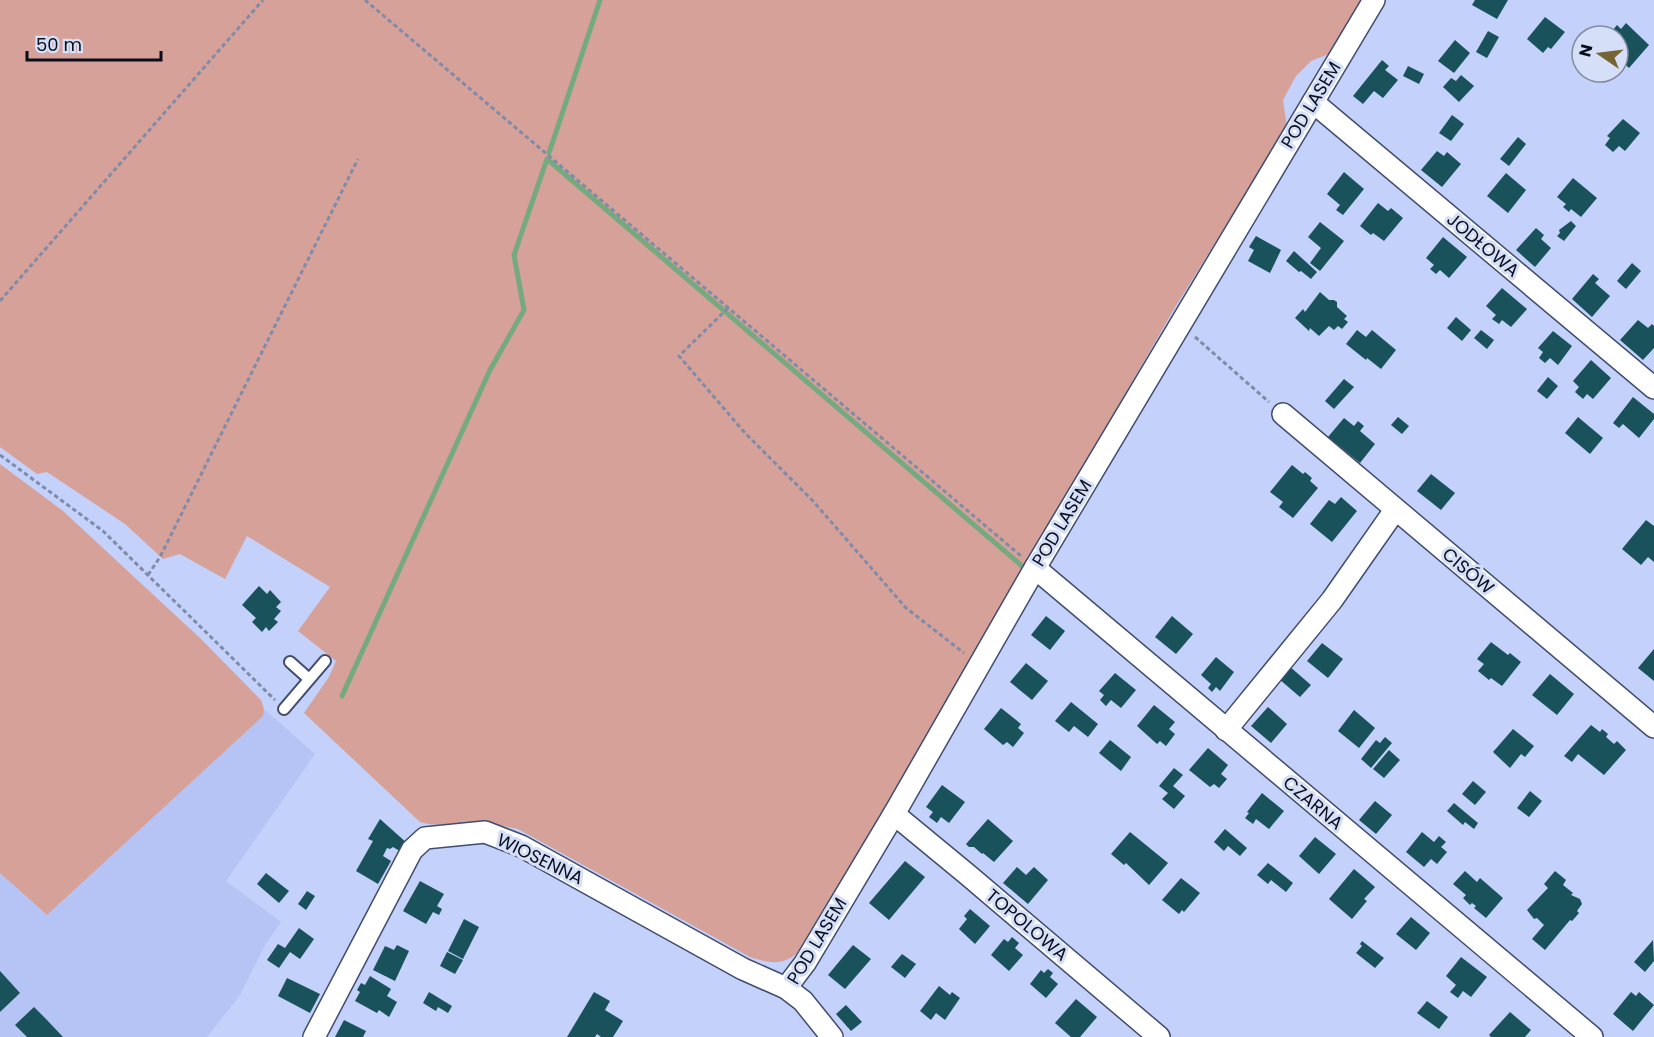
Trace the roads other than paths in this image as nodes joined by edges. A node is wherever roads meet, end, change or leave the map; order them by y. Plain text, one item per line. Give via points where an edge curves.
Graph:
1 (1374, 0) edge
2 (1312, 102) junction
3 (1654, 388) edge
4 (1283, 414) road end
5 (1395, 510) junction
6 (1035, 568) junction
7 (290, 662) dead end
8 (325, 662) dead end
9 (309, 679) junction
10 (284, 709) road end
11 (1654, 727) edge
12 (1226, 730) junction
13 (894, 814) junction
14 (786, 988) junction
15 (314, 1037) edge
16 (832, 1037) edge
17 (1159, 1037) edge
18 (1592, 1037) edge

1 - 2 street, POD LASEM
2 - 3 street, JODŁOWA
2 - 6 street, POD LASEM
4 - 5 street, CISÓW
5 - 11 street, CISÓW
5 - 12 street via 1332,600
6 - 12 street, CZARNA
6 - 13 street, POD LASEM
7 - 9 lane
8 - 9 lane
9 - 10 lane
12 - 18 street, CZARNA
13 - 14 street, POD LASEM
13 - 17 street, TOPOLOWA
14 - 15 street, WIOSENNA via 743,969 521,846 485,832 425,838 412,850
14 - 16 street, POD LASEM via 803,1000

